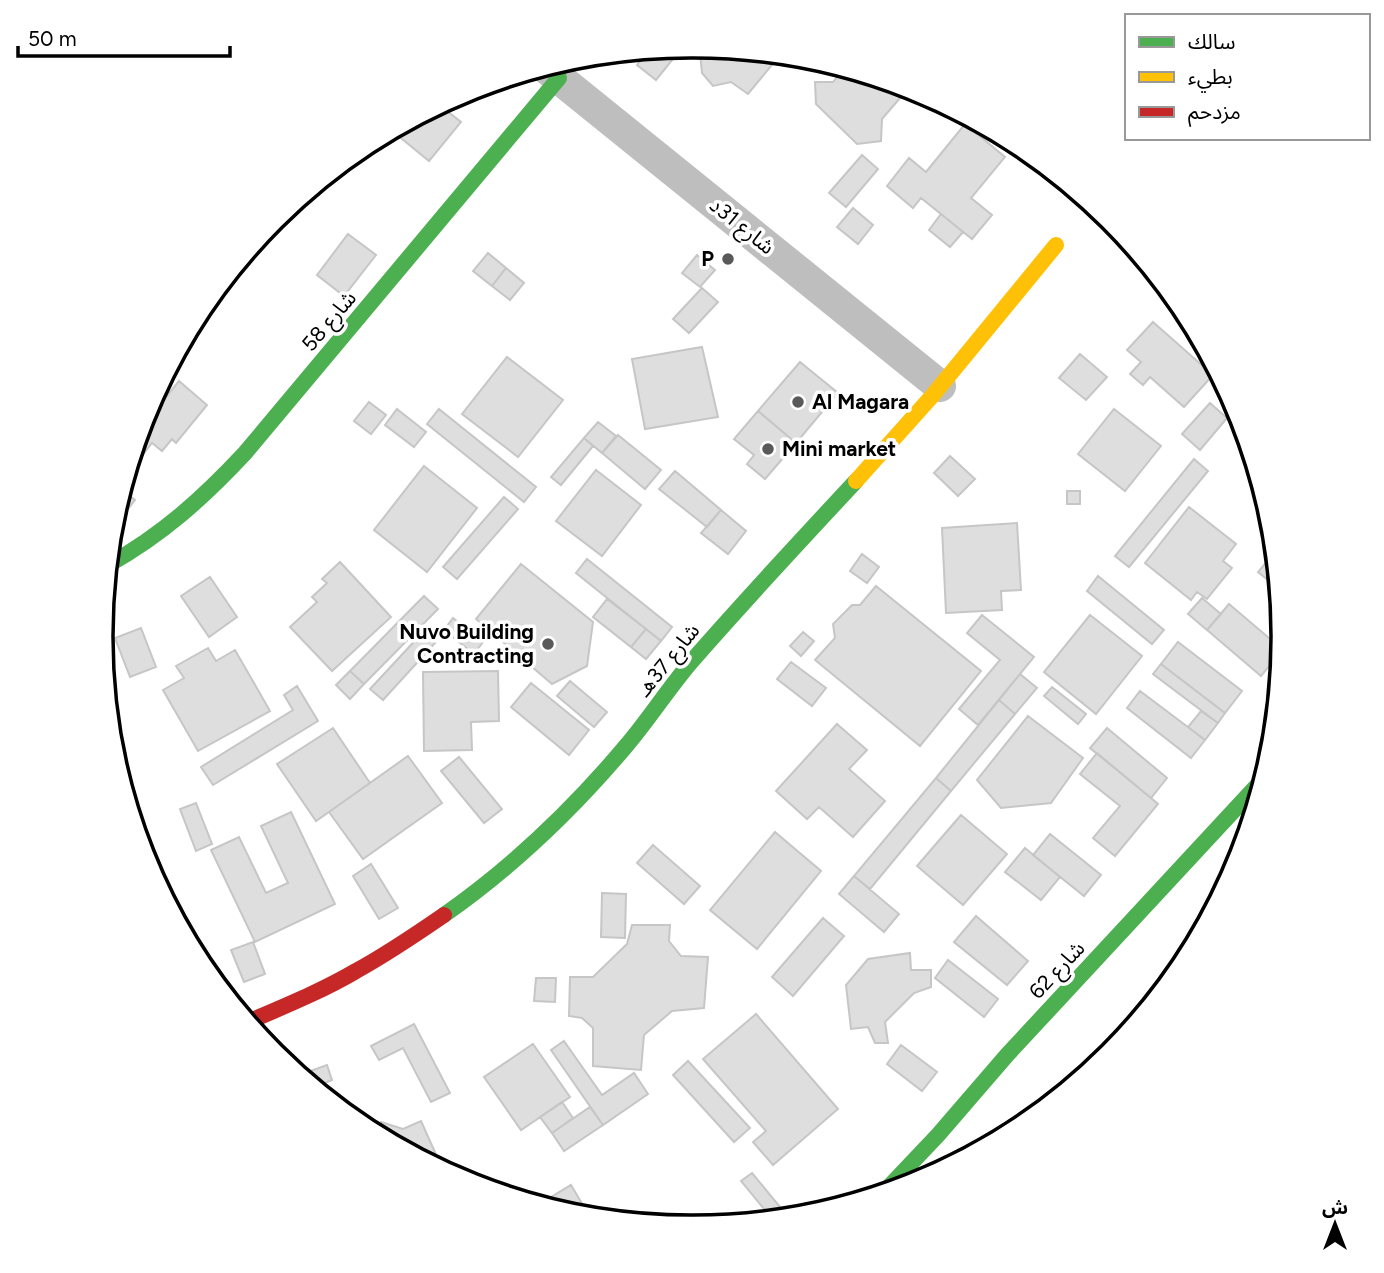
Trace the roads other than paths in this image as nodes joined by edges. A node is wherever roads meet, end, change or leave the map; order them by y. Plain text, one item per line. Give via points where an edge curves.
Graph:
1 (555, 74) edge
2 (549, 75) edge
3 (1056, 245) dead end
4 (940, 386) junction
5 (118, 559) edge
6 (1248, 795) edge
7 (257, 1018) edge
8 (899, 1177) edge

1 - 4 street, شارع 31د
2 - 5 street, شارع 58 via 263,434 178,521
3 - 4 street, شارع 37هـ
4 - 7 street, شارع 37هـ via 694,658 598,777 513,862 389,953
6 - 8 street, شارع 62

